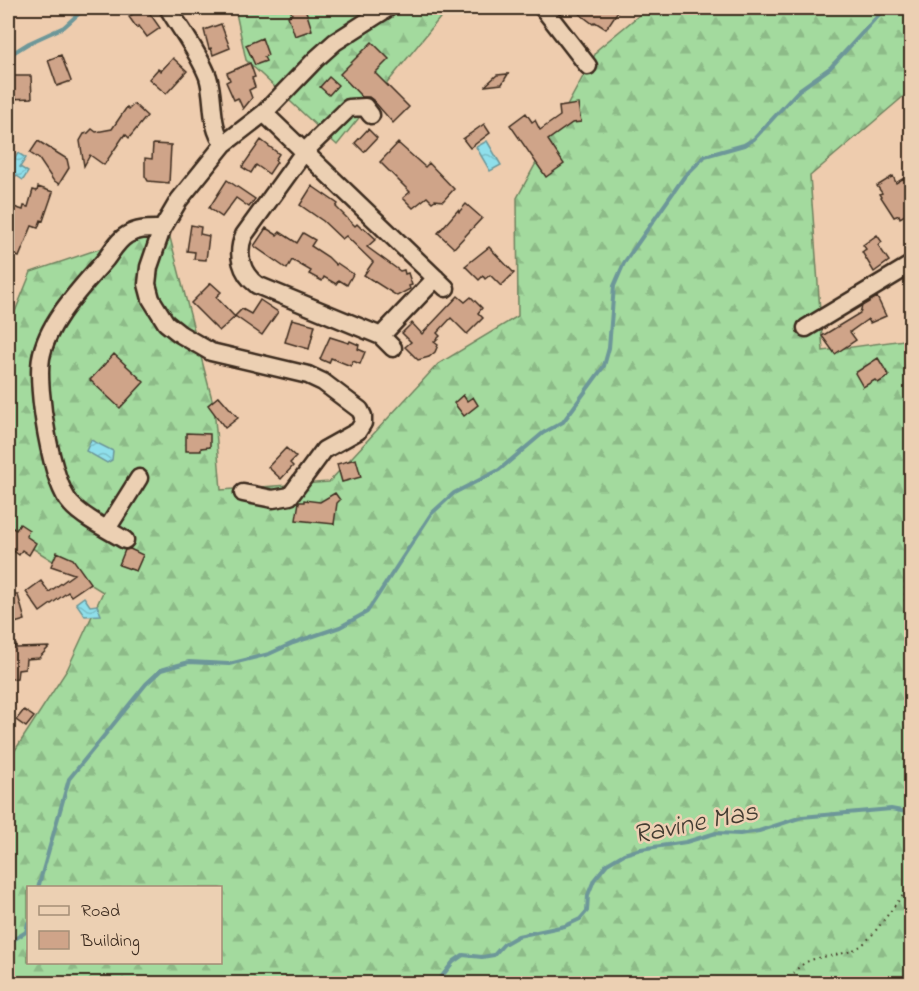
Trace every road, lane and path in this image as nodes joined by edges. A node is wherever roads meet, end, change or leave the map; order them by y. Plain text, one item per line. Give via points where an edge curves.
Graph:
1 (168, 8) edge
2 (388, 8) edge
3 (543, 8) edge
4 (588, 66) dead end
5 (264, 113) junction
6 (371, 115) dead end
7 (224, 144) junction
8 (304, 152) junction
9 (162, 229) junction
10 (912, 264) edge
11 (806, 328) dead end
12 (139, 477) dead end
13 (243, 493) dead end
14 (107, 529) junction
15 (125, 540) dead end
16 (912, 573) edge
17 (912, 607) edge
18 (912, 886) edge
19 (788, 984) edge

1 - 7 street via 205,69 217,136
2 - 5 street via 335,42
3 - 4 street
5 - 7 street
5 - 8 street
6 - 8 street via 365,107 349,108
7 - 9 street via 179,200
8 - 8 street via 244,235 241,262 250,280 264,289 387,342 441,283
9 - 13 street via 147,284 154,306 166,323 211,352 312,376 363,416 358,431 324,450 290,496 273,500
9 - 14 street via 138,230 124,236 54,325 41,357 40,390 56,473 70,504
10 - 11 street
12 - 14 street
14 - 15 street
16 - 17 path via 905,578 905,603
18 - 19 path via 860,946 809,960 792,972

